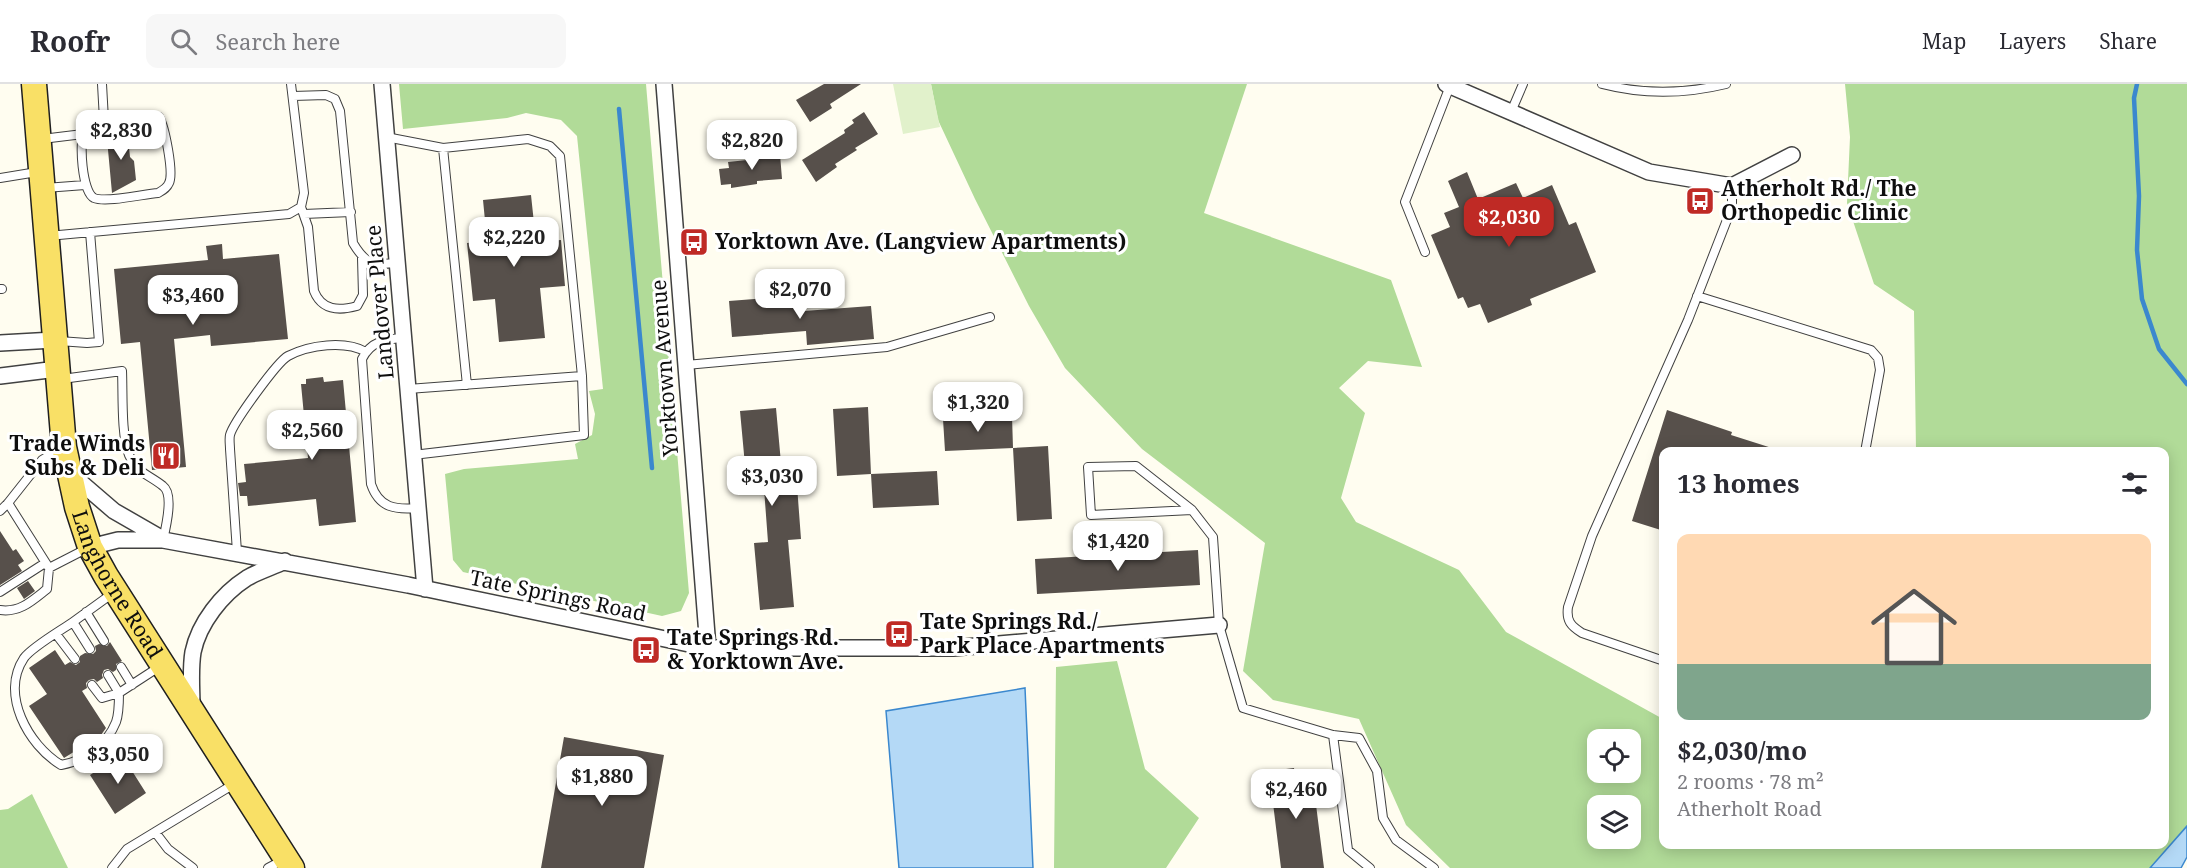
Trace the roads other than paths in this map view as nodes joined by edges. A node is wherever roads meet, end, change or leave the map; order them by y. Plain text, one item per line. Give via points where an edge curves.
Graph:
1 (34, 84) edge
2 (102, 84) edge
3 (291, 84) edge
4 (382, 84) edge
5 (664, 84) edge
6 (1523, 84) edge
7 (1602, 84) edge
8 (1726, 84) edge
9 (1448, 85) edge
10 (293, 96) junction
11 (1512, 112) junction
12 (104, 120) junction
13 (83, 134) junction
14 (386, 137) junction
15 (38, 139) junction
16 (442, 148) junction
17 (1792, 154) dead end
18 (0, 178) edge
19 (42, 180) junction
20 (85, 184) junction
21 (1732, 186) junction
22 (303, 211) junction
23 (351, 212) junction
24 (90, 232) junction
25 (47, 236) junction
26 (1425, 252) dead end
27 (362, 258) junction
28 (397, 263) junction
29 (1697, 296) junction
30 (990, 317) dead end
31 (404, 338) junction
32 (54, 340) junction
33 (0, 343) edge
34 (364, 355) junction
35 (686, 365) junction
36 (57, 374) junction
37 (0, 376) edge
38 (582, 376) junction
39 (467, 385) junction
40 (408, 389) junction
41 (64, 447) junction
42 (1866, 447) edge
43 (413, 455) junction
44 (68, 472) junction
45 (8, 504) junction
46 (418, 508) junction
47 (1192, 510) junction
48 (0, 511) edge
49 (163, 540) junction
50 (90, 547) junction
51 (237, 552) junction
52 (285, 561) junction
53 (47, 566) junction
54 (425, 589) junction
55 (116, 591) junction
56 (0, 592) edge
57 (0, 610) edge
58 (86, 612) junction
59 (73, 622) junction
60 (1218, 625) junction
61 (56, 634) junction
62 (104, 641) dead end
63 (708, 648) junction
64 (90, 649) dead end
65 (75, 659) dead end
66 (1659, 659) edge
67 (162, 664) junction
68 (121, 667) dead end
69 (108, 675) dead end
70 (92, 685) dead end
71 (132, 685) junction
72 (119, 693) junction
73 (192, 711) junction
74 (1333, 735) junction
75 (237, 782) junction
76 (155, 832) junction
77 (282, 865) edge
78 (112, 868) edge
79 (193, 868) edge
80 (1370, 868) edge
81 (1434, 868) edge

1 - 15 main road, Langhorne Road
2 - 12 lane
3 - 10 lane
4 - 14 street, Landover Place
5 - 35 street, Yorktown Avenue
6 - 11 lane
7 - 8 lane via 1657,93 1698,91
9 - 11 street
9 - 26 lane via 1405,202
10 - 22 lane
10 - 23 lane via 326,94 335,99 340,111
11 - 21 street via 1649,172
12 - 13 lane via 88,126
12 - 20 lane via 159,117 164,125 170,182 158,193 95,198
13 - 15 lane
13 - 20 lane
14 - 16 lane
14 - 28 street, Landover Place
15 - 19 main road, Langhorne Road
16 - 38 lane via 528,139 550,146 560,156
16 - 39 lane
17 - 21 street
18 - 19 lane
19 - 20 lane
19 - 25 main road, Langhorne Road
21 - 29 lane via 1732,207
22 - 23 lane
22 - 24 lane
22 - 27 lane via 314,291 327,308 357,306 363,295
23 - 27 lane via 353,243
24 - 25 lane
24 - 32 lane via 99,342
25 - 32 main road, Langhorne Road
27 - 28 lane via 376,265
28 - 31 street, Landover Place
29 - 42 lane via 1871,350 1878,358 1880,370
29 - 66 lane via 1592,536 1568,608 1567,618 1572,627 1582,633
30 - 35 lane via 887,347
31 - 34 lane via 373,344
31 - 40 street, Landover Place
32 - 33 street
32 - 36 main road, Langhorne Road
34 - 46 lane via 371,484 375,496 393,507
34 - 51 lane via 358,347 346,345 300,351 286,357 236,423 230,434 230,449
35 - 63 street, Yorktown Avenue
36 - 37 street
36 - 41 main road, Langhorne Road
36 - 49 lane via 122,371 128,452 136,467 168,492
38 - 39 lane
38 - 43 lane via 584,435
39 - 40 lane
40 - 43 street, Landover Place
41 - 44 main road, Langhorne Road
41 - 45 lane via 42,460
43 - 46 street, Landover Place
44 - 49 street, Tate Springs Road via 114,511
44 - 50 main road, Langhorne Road
45 - 48 lane
45 - 53 lane
46 - 54 street, Landover Place
47 - 47 lane via 1136,466 1088,467 1090,515
47 - 60 lane via 1213,537
49 - 50 street, Tate Springs Road via 118,540
49 - 51 street, Tate Springs Road
50 - 53 lane
50 - 55 main road, Langhorne Road
51 - 52 street, Tate Springs Road
52 - 54 street, Tate Springs Road
52 - 73 street via 247,578 221,599 205,623 193,654
53 - 56 lane
53 - 57 lane via 47,589 21,608
54 - 63 street, Tate Springs Road
55 - 58 lane
55 - 67 main road, Langhorne Road
58 - 59 lane
58 - 62 lane
59 - 61 lane
59 - 64 lane
60 - 63 street, Tate Springs Road via 953,648
60 - 74 lane via 1243,708
61 - 65 lane
61 - 72 lane via 25,656 15,673 14,700 27,733 47,756 61,765 74,762 103,744 117,721
67 - 71 lane
67 - 73 main road, Langhorne Road
68 - 71 lane
69 - 72 lane
70 - 72 lane via 102,699
71 - 72 lane
73 - 75 main road, Langhorne Road
74 - 80 lane via 1348,850
74 - 81 lane via 1359,738 1377,771 1383,818 1396,840
75 - 76 lane
75 - 77 main road, Langhorne Road
76 - 78 lane via 128,849
76 - 79 lane via 168,849

